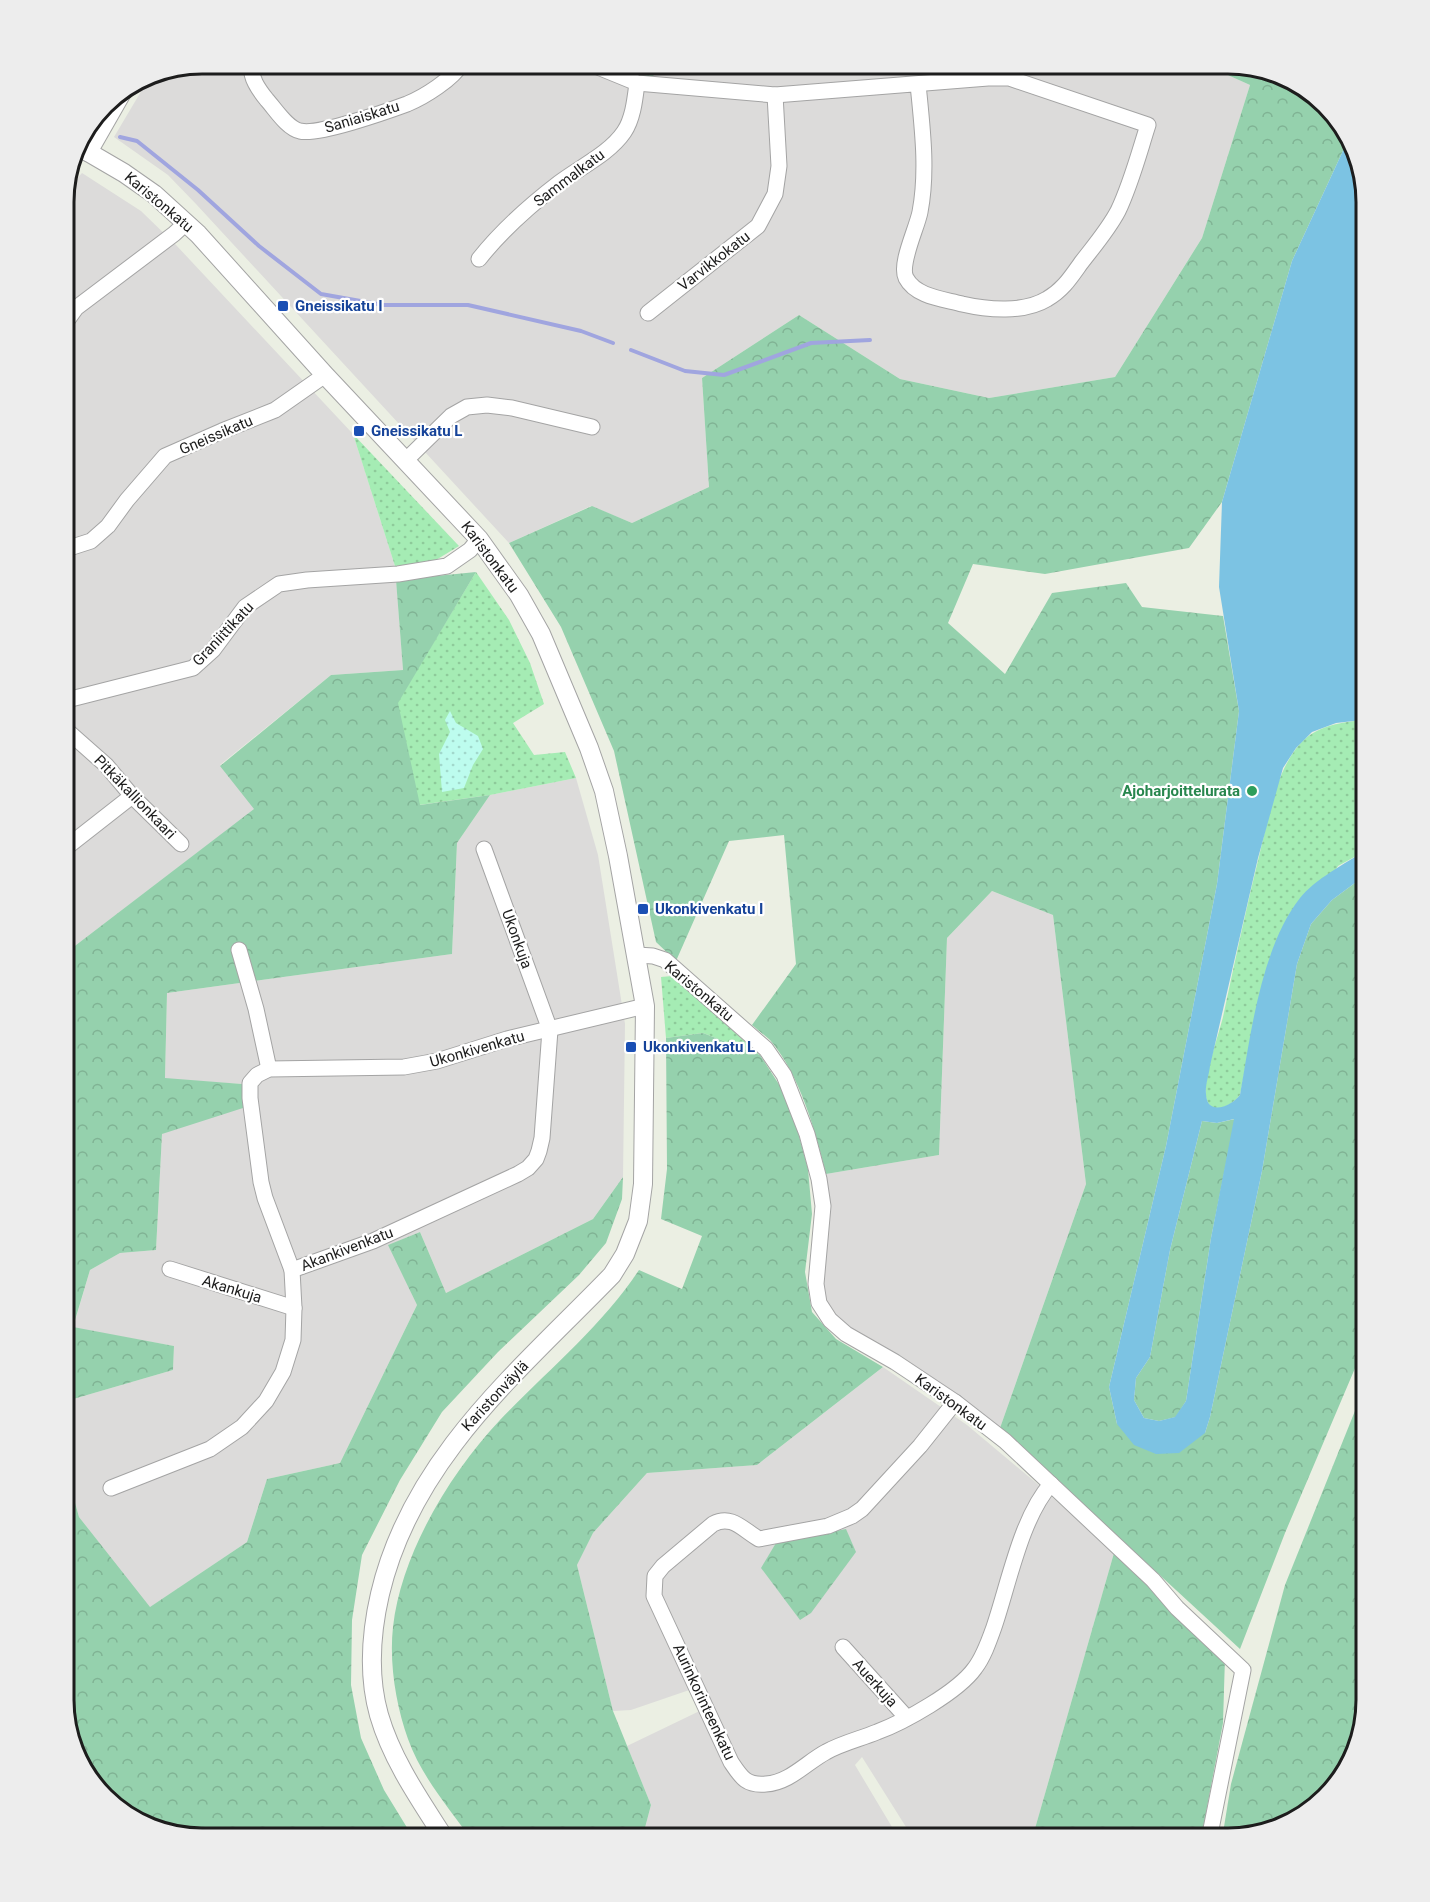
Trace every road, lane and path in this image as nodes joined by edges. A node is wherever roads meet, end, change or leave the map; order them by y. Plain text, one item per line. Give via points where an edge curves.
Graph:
1 (253, 74) edge
2 (450, 74) edge
3 (615, 74) edge
4 (637, 83) junction
5 (918, 84) junction
6 (775, 94) junction
7 (84, 150) edge
8 (186, 223) junction
9 (479, 259) dead end
10 (74, 311) edge
11 (648, 313) dead end
12 (325, 375) junction
13 (592, 427) dead end
14 (406, 460) junction
15 (479, 539) junction
16 (74, 546) edge
17 (74, 698) edge
18 (74, 737) edge
19 (132, 796) junction
20 (74, 841) edge
21 (181, 844) dead end
22 (484, 849) dead end
23 (239, 950) dead end
24 (637, 955) junction
25 (645, 1006) junction
26 (550, 1030) junction
27 (269, 1070) junction
28 (170, 1269) dead end
29 (292, 1270) junction
30 (294, 1308) junction
31 (955, 1402) junction
32 (1051, 1484) junction
33 (111, 1488) dead end
34 (843, 1647) dead end
35 (908, 1718) junction
36 (438, 1828) edge
37 (1211, 1828) edge

1 - 2 street, Saniaiskatu via 260,91 293,128 302,132 318,131 408,103
3 - 4 street
4 - 6 street
4 - 9 street, Sammalkatu via 625,131 501,232
5 - 5 street via 924,180 920,212 904,265 905,277 920,291 973,307 1022,307 1045,301 1063,289 1118,211 1148,125 1009,78
5 - 6 street
6 - 11 street, Varvikkokatu via 779,166 775,194 758,225
7 - 8 street, Karistonkatu via 132,178
8 - 10 street
8 - 12 street, Karistonkatu
12 - 14 street, Karistonkatu
12 - 16 street, Gneissikatu via 274,410 165,456 108,526 91,541
13 - 14 street via 512,408 467,407 451,416
14 - 15 street, Karistonkatu
15 - 17 street, Graniittikatu via 447,566 279,584 245,607 213,650 193,668
15 - 24 street, Karistonkatu via 519,595 540,634 589,748 604,790
18 - 19 street, Pitkäkallionkaari via 106,765
19 - 20 street
19 - 21 street, Pitkäkallionkaari
22 - 26 street, Ukonkuja
23 - 27 street
24 - 25 street, Karistonväylä
24 - 31 street, Karistonkatu via 665,960 766,1049 784,1076 807,1134 819,1179 823,1206 816,1284 819,1304 830,1320
25 - 26 street, Ukonkivenkatu
25 - 36 street, Karistonväylä via 643,1184 638,1221 625,1254 612,1275 473,1417 448,1450 406,1518 381,1588 373,1624 374,1687 379,1715 409,1782
26 - 27 street, Ukonkivenkatu via 404,1067
26 - 29 street, Akankivenkatu via 542,1138 536,1159 528,1168 373,1241
27 - 29 street via 250,1083 250,1098 261,1182
28 - 30 street, Akankuja
29 - 30 street, Akankivenkatu
30 - 33 street, Akankivenkatu via 293,1340 283,1372 266,1401 242,1427 210,1449
31 - 32 street, Karistonkatu
31 - 35 street, Aurinkorinteenkatu via 920,1446 852,1516 828,1526 759,1539 729,1520 720,1520 663,1566 653,1586 654,1596 731,1762 741,1778 754,1785 786,1778 835,1748
32 - 35 street, Aurinkorinteenkatu via 1036,1504 987,1647 975,1669 955,1688
32 - 37 street, Karistonkatu via 1243,1670
34 - 35 street, Auerkuja

